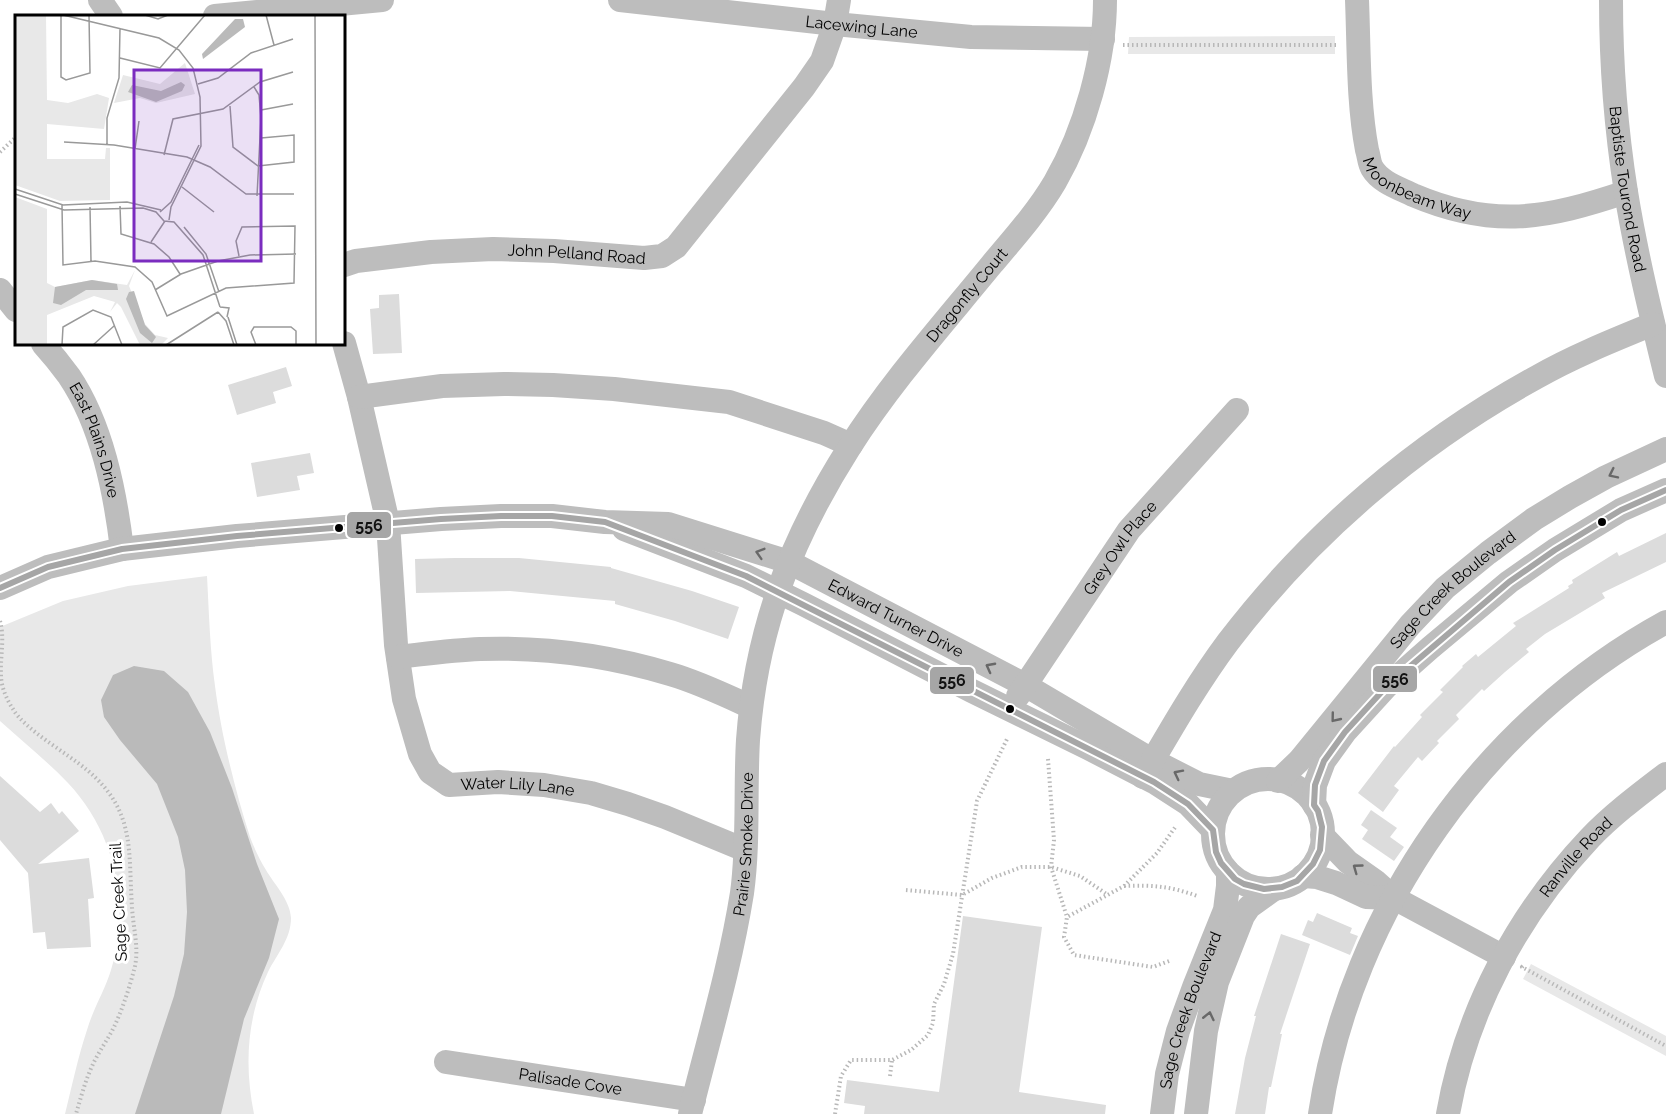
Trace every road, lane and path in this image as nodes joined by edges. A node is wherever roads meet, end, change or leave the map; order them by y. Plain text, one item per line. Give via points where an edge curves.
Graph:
1 (100, 0) edge
2 (382, 0) edge
3 (620, 0) edge
4 (839, 0) edge
5 (1105, 0) edge
6 (1357, 0) edge
7 (1611, 0) edge
8 (348, 2) edge
9 (110, 15) edge
10 (224, 15) edge
11 (835, 24) junction
12 (1104, 39) junction
13 (1359, 45) junction
14 (15, 138) edge
15 (0, 152) edge
16 (1626, 192) junction
17 (345, 265) edge
18 (0, 290) edge
19 (15, 309) edge
20 (1653, 324) junction
21 (44, 345) edge
22 (345, 345) edge
23 (1666, 376) edge
24 (359, 397) junction
25 (1237, 410) dead end
26 (851, 445) junction
27 (1666, 449) edge
28 (1666, 490) edge
29 (388, 524) junction
30 (122, 549) junction
31 (784, 576) junction
32 (0, 588) edge
33 (0, 621) edge
34 (1666, 622) edge
35 (398, 657) junction
36 (1021, 691) junction
37 (751, 707) junction
38 (1008, 737) dead end
39 (1048, 759) dead end
40 (1148, 768) junction
41 (1666, 774) edge
42 (1278, 781) junction
43 (1233, 791) junction
44 (1314, 805) junction
45 (1176, 826) dead end
46 (1213, 830) junction
47 (1322, 835) junction
48 (745, 850) junction
49 (1051, 867) junction
50 (1228, 872) junction
51 (1303, 876) junction
52 (1124, 886) junction
53 (1275, 889) junction
54 (906, 890) dead end
55 (962, 895) junction
56 (1108, 895) junction
57 (1197, 896) dead end
58 (1394, 898) junction
59 (1067, 917) junction
60 (1169, 961) dead end
61 (1513, 962) junction
62 (1666, 1046) edge
63 (892, 1060) junction
64 (446, 1062) dead end
65 (890, 1076) dead end
66 (692, 1107) edge
67 (76, 1114) edge
68 (835, 1114) edge
69 (1162, 1114) edge
70 (1196, 1114) edge
71 (1320, 1114) edge
72 (1448, 1114) edge

1 - 9 street
2 - 8 street
3 - 11 street, Lacewing Lane
4 - 11 street, John Pelland Road
5 - 12 street, Dragonfly Court
6 - 13 street, Moonbeam Way
7 - 16 street, Baptiste Tourond Road via 1615,93
8 - 10 street
11 - 12 street, Lacewing Lane via 971,37
11 - 17 street, John Pelland Road via 822,61 804,87 676,247 662,256 493,249 431,252
12 - 13 path via 1117,45
12 - 26 street, Dragonfly Court via 1079,131 1055,182 895,382
13 - 16 street, Moonbeam Way via 1363,130 1371,167 1395,187 1454,210 1491,217 1547,214
14 - 15 path
16 - 20 street, Baptiste Tourond Road
18 - 19 street
20 - 23 street, Baptiste Tourond Road
20 - 40 street via 1567,362 1508,394 1435,441 1361,500 1315,543 1228,643
21 - 30 street, East Plains Drive via 69,376 90,414 103,451
22 - 24 street, Water Lily Lane
24 - 26 street via 442,386 504,384 614,389 729,402
24 - 29 street, Water Lily Lane
25 - 36 street, Grey Owl Place via 1130,530
26 - 31 street, Dragonfly Court via 804,528
27 -> 42 street, Sage Creek Boulevard via 1606,477 1534,519 1444,588
28 - 44 street, Sage Creek Boulevard via 1621,510 1509,582 1387,686 1324,761 1315,785
29 - 30 street, Edward Turner Drive
29 - 31 street, Edward Turner Drive via 501,516 668,524
29 - 35 street, Water Lily Lane
30 - 32 street, Edward Turner Drive via 48,567
36 -> 31 street, Edward Turner Drive
31 - 37 street, Prairie Smoke Drive via 760,651
31 - 40 street, Edward Turner Drive
33 - 67 path, Sage Creek Trail via 1,676 14,711 105,789 118,806 129,847 135,964 127,993 93,1064
34 - 58 street via 1590,670 1541,710 1482,771 1446,816
35 - 37 street via 480,649 591,656 670,674
35 - 48 street, Water Lily Lane via 404,699 420,754 430,772 449,784 498,782 591,793 665,817
36 - 40 street, Edward Turner Drive
37 - 48 street, Prairie Smoke Drive
38 - 55 path via 977,801
39 - 49 path via 1054,840
43 -> 40 street, Edward Turner Drive
40 - 46 street, Edward Turner Drive
41 - 61 street, Ranville Road via 1590,838 1550,885 1518,932
42 - 43 street via 1250,782
42 - 44 street via 1299,789
43 - 46 street via 1219,809
44 - 47 street
45 - 52 path via 1157,853
46 - 50 street via 1216,852
47 - 51 street via 1317,857
58 -> 47 street
48 - 66 street, Prairie Smoke Drive via 731,948
49 - 55 path via 1022,867
49 - 56 path via 1080,876
49 - 59 path
50 - 53 street via 1244,884
50 - 69 street, Sage Creek Boulevard via 1225,910 1178,1031
51 - 53 street
51 - 58 street via 1336,883 1366,897
52 - 56 path
52 - 57 path via 1176,888
70 -> 53 street, Sage Creek Boulevard via 1206,1031 1217,982 1239,922 1249,907
54 - 55 path
55 - 63 path via 953,954 934,1004 928,1035
56 - 59 path
58 - 61 street
58 - 71 street via 1372,939 1348,999
59 - 60 path via 1064,937 1074,955 1153,967
61 - 62 path
61 - 72 street, Ranville Road via 1494,975 1456,1071
63 - 65 path
63 - 68 path via 851,1060 841,1076
64 - 66 street, Palisade Cove

